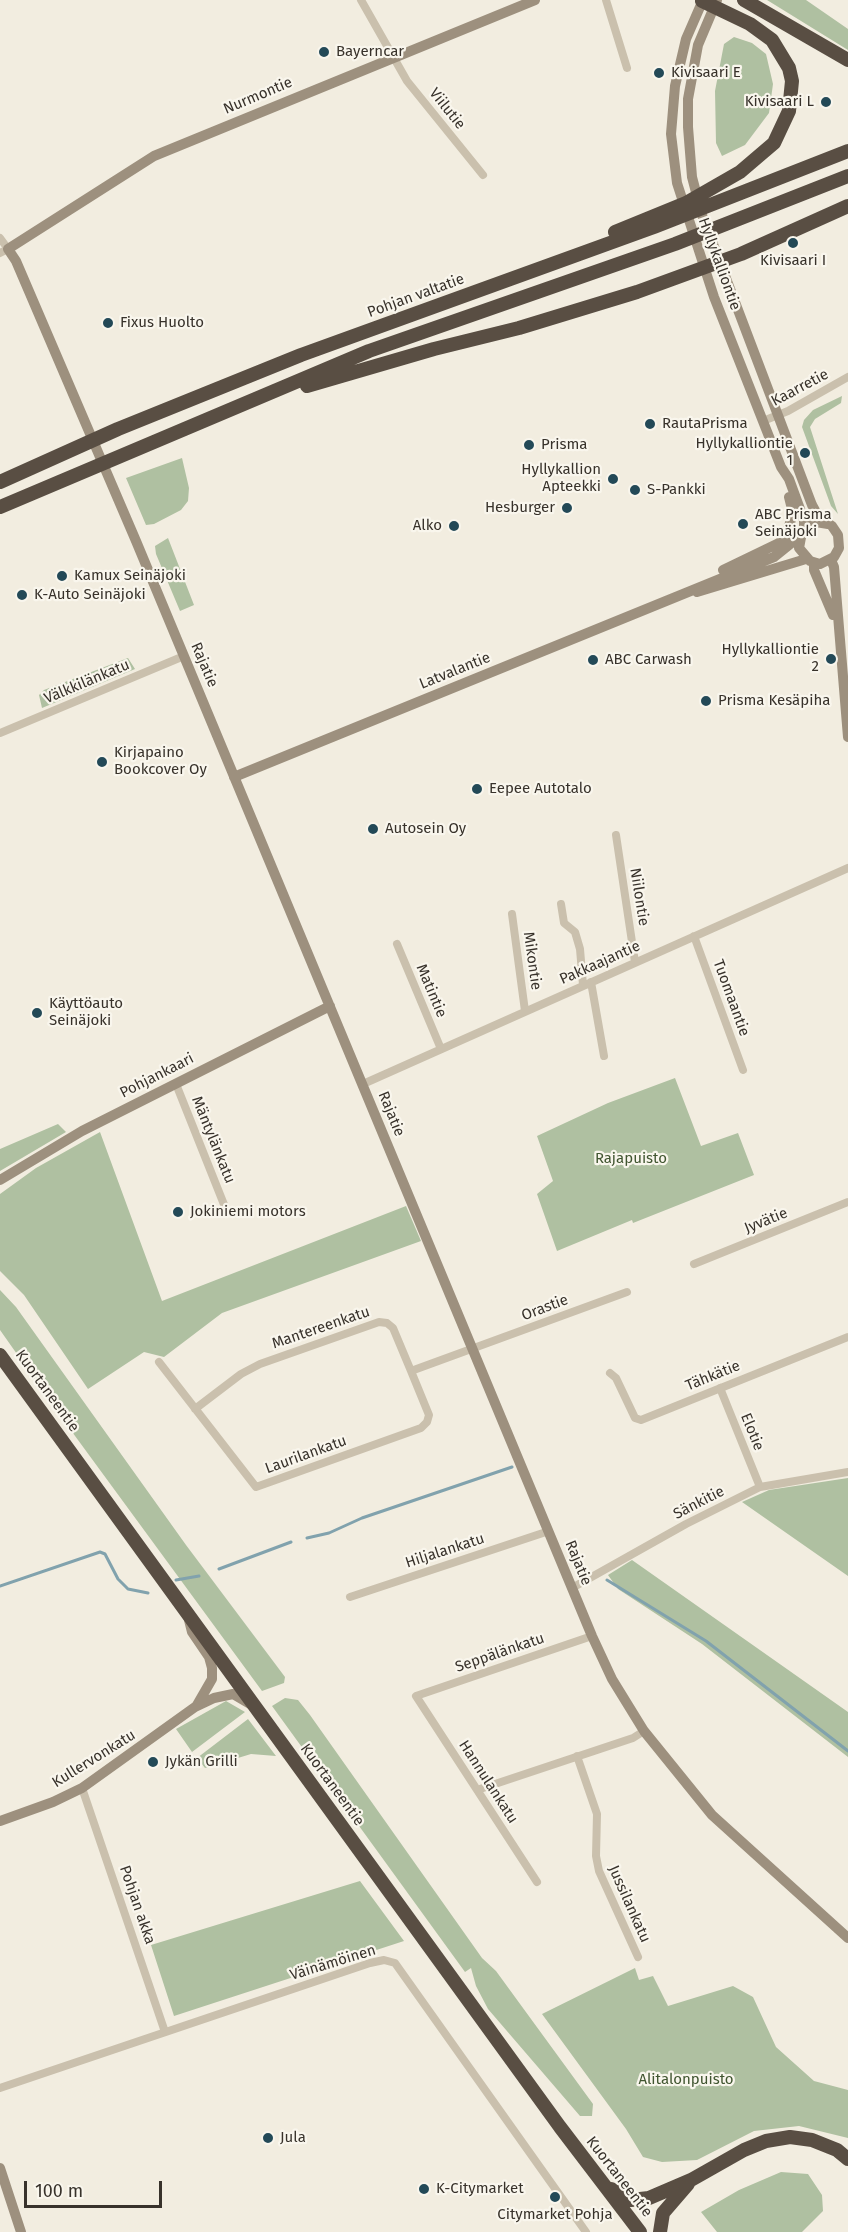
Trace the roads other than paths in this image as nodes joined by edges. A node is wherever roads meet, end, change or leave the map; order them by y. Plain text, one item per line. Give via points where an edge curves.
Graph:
1 (361, 0) edge
2 (535, 0) edge
3 (606, 0) edge
4 (744, 0) edge
5 (707, 2) edge
6 (395, 56) junction
7 (848, 60) edge
8 (627, 68) dead end
9 (848, 151) edge
10 (483, 175) dead end
11 (848, 176) edge
12 (848, 206) edge
13 (0, 238) edge
14 (4, 251) edge
15 (721, 262) junction
16 (704, 268) junction
17 (442, 304) junction
18 (848, 377) edge
19 (779, 415) junction
20 (763, 421) junction
21 (128, 453) junction
22 (782, 467) junction
23 (0, 482) edge
24 (0, 507) edge
25 (832, 527) junction
26 (802, 532) junction
27 (848, 535) edge
28 (838, 555) edge
29 (810, 561) junction
30 (703, 584) junction
31 (688, 593) junction
32 (840, 645) junction
33 (184, 656) junction
34 (0, 733) edge
35 (848, 737) edge
36 (234, 777) junction
37 (616, 836) dead end
38 (848, 868) edge
39 (561, 904) dead end
40 (512, 914) dead end
41 (694, 936) junction
42 (397, 944) dead end
43 (635, 962) junction
44 (587, 984) junction
45 (330, 1006) junction
46 (525, 1011) junction
47 (441, 1049) junction
48 (604, 1056) dead end
49 (743, 1070) dead end
50 (176, 1084) junction
51 (363, 1084) junction
52 (0, 1180) edge
53 (848, 1202) edge
54 (225, 1207) dead end
55 (694, 1264) dead end
56 (627, 1292) dead end
57 (848, 1337) edge
58 (474, 1350) junction
59 (0, 1355) edge
60 (159, 1362) dead end
61 (411, 1371) junction
62 (610, 1373) dead end
63 (720, 1388) junction
64 (195, 1409) junction
65 (848, 1472) edge
66 (760, 1487) junction
67 (549, 1531) junction
68 (572, 1588) junction
69 (350, 1597) dead end
70 (188, 1614) junction
71 (592, 1636) junction
72 (416, 1696) joint
73 (254, 1706) junction
74 (195, 1707) junction
75 (644, 1731) junction
76 (577, 1756) junction
77 (82, 1788) junction
78 (477, 1790) junction
79 (0, 1821) edge
80 (537, 1882) dead end
81 (848, 1938) edge
82 (638, 1957) dead end
83 (165, 2032) junction
84 (0, 2088) edge
85 (848, 2159) edge
86 (0, 2168) edge
87 (691, 2180) junction
88 (600, 2181) junction
89 (21, 2232) edge
90 (586, 2232) edge
91 (640, 2232) edge
92 (660, 2232) edge

1 - 6 street, Viilutie
2 - 6 street, Nurmontie
3 - 8 street
4 - 7 highway
5 - 15 street, Hyllykalliontie via 688,99 687,127 692,177
5 - 16 street, Hyllykalliontie via 686,39 675,86 671,134 677,183
5 - 17 highway via 763,32 785,58 792,93 789,111 774,143 740,172 686,203 508,271
6 - 10 street, Viilutie via 407,81
6 - 14 street, Nurmontie via 154,156
9 - 17 highway, Pohjan valtatie via 654,228
11 - 21 highway via 675,244 369,351
12 - 15 highway
13 - 14 street, Rajatie
14 - 33 street, Rajatie via 16,261
15 - 16 highway
15 - 19 street, Hyllykalliontie
16 - 20 street, Hyllykalliontie
16 - 21 highway via 576,312 313,383
17 - 23 highway, Pohjan valtatie via 290,359
18 - 19 street, Kaarretie
19 - 20 street, Kaarretie
19 - 25 street, Hyllykalliontie via 812,505
20 - 22 street, Hyllykalliontie
21 - 24 highway
22 - 26 street, Hyllykalliontie via 800,507
22 - 30 street via 793,513 786,536 780,543
25 - 26 street via 816,522
25 - 27 street
25 - 28 street via 840,541
26 - 29 street via 799,548
26 - 30 street, Latvalantie via 774,557
28 - 29 street
28 - 32 street via 834,567
29 - 31 street, Latvalantie
29 - 32 street via 830,603
30 - 31 street, Latvalantie
31 - 36 street, Latvalantie
32 - 35 street
33 - 34 street, Välkkilänkatu
33 - 36 street, Rajatie
36 - 45 street, Rajatie
37 - 43 street, Niilontie
38 - 41 street, Pakkaajantie
39 - 44 street via 564,923 575,932
40 - 46 street, Mikontie
41 - 43 street, Pakkaajantie
41 - 49 street, Tuomaantie
42 - 47 street, Matintie
43 - 44 street, Pakkaajantie
44 - 46 street, Pakkaajantie
44 - 48 street
45 - 50 street, Pohjankaari
45 - 51 street, Rajatie
46 - 47 street, Pakkaajantie
47 - 51 street, Pakkaajantie
50 - 52 street, Pohjankaari via 63,1141
50 - 54 street, Mäntylänkatu
51 - 58 street, Rajatie
53 - 55 street, Jyvätie
56 - 58 street, Orastie
57 - 63 street, Tähkätie
58 - 61 street
58 - 67 street, Rajatie
59 - 70 highway, Kuortaneentie
60 - 64 street, Laurilankatu
61 - 64 street, Mantereenkatu via 393,1328 379,1322 260,1364
61 - 64 street, Laurilankatu via 429,1415 421,1428 256,1487
62 - 63 street, Tähkätie via 635,1418 640,1420
63 - 66 street, Elotie
65 - 66 street, Sänkitie
66 - 68 street, Sänkitie
67 - 68 street, Rajatie
67 - 69 street, Hiljalankatu
68 - 71 street, Rajatie
70 - 73 highway, Kuortaneentie
70 - 74 street, Kullervonkatu via 192,1632 212,1668 210,1685
71 - 72 street, Seppälänkatu
71 - 75 street, Rajatie via 612,1679
72 - 78 street, Hannulankatu
73 - 74 street, Kullervonkatu via 225,1694
73 - 88 highway, Kuortaneentie
74 - 77 street, Kullervonkatu
75 - 76 street
75 - 81 street, Rajatie via 712,1815
76 - 78 street
76 - 82 street, Jussilankatu via 597,1814 599,1871
77 - 79 street, Kullervonkatu
77 - 83 street, Pohjan akka
78 - 80 street, Hannulankatu
83 - 84 street, Väinämöinen
83 - 90 street, Väinämöinen via 370,1964 384,1960 395,1963
85 - 87 highway via 829,2146 790,2137 744,2150
86 - 89 street
87 - 88 highway via 638,2200 623,2198
87 - 92 highway via 663,2212
88 - 91 highway, Kuortaneentie

